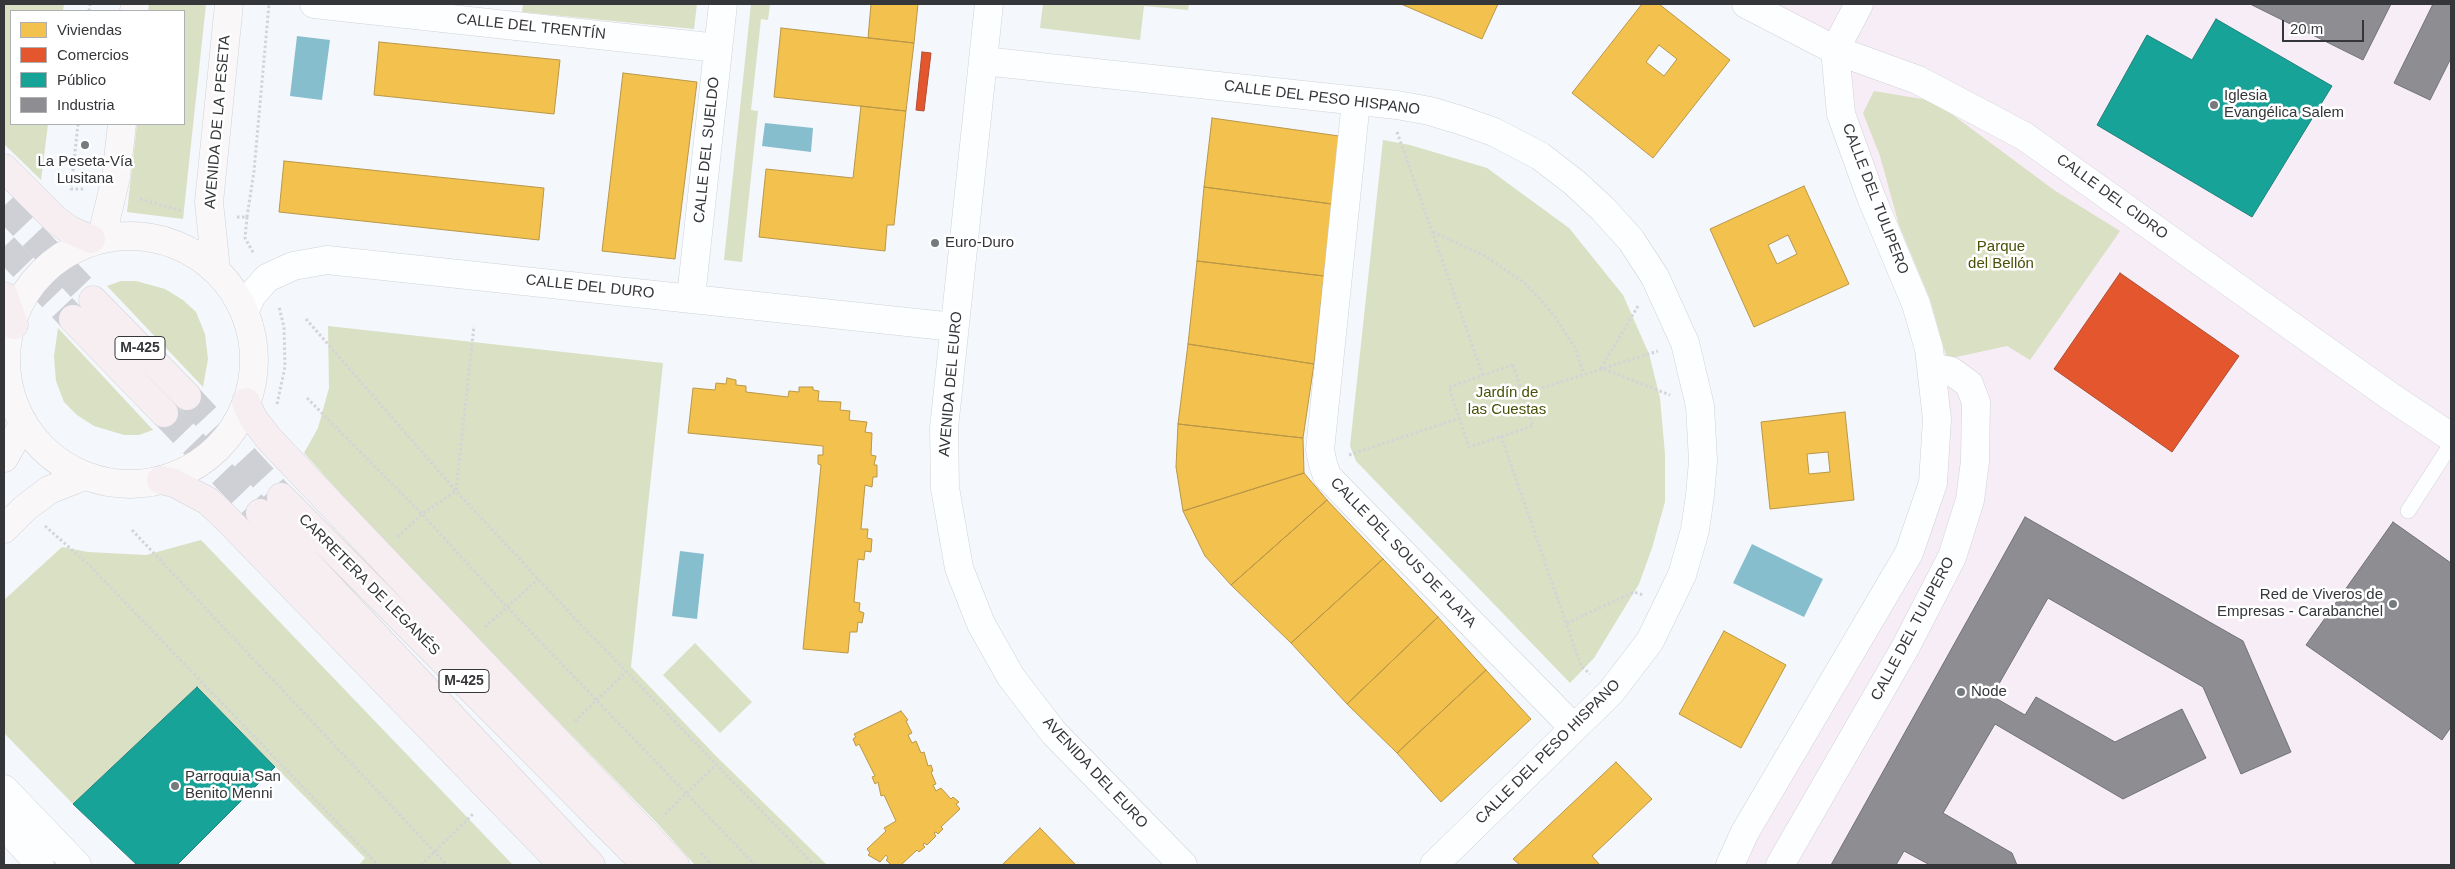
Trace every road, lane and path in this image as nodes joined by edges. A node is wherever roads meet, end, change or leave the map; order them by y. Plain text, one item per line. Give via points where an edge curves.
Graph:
1 (229, 4) edge
2 (269, 4) edge
3 (314, 4) edge
4 (723, 4) edge
5 (989, 4) edge
6 (1746, 4) edge
7 (1859, 4) edge
8 (504, 14) edge
9 (718, 48) junction
10 (1835, 50) junction
11 (983, 61) junction
12 (1356, 101) junction
13 (78, 125) edge
14 (122, 125) edge
15 (1395, 127) dead end
16 (4, 168) edge
17 (88, 189) dead end
18 (133, 197) dead end
19 (186, 212) dead end
20 (232, 217) dead end
21 (248, 218) junction
22 (1432, 232) junction
23 (96, 237) junction
24 (257, 261) dead end
25 (216, 270) junction
26 (4, 296) edge
27 (691, 297) junction
28 (1643, 298) dead end
29 (93, 300) tunnel mouth
30 (278, 300) dead end
31 (245, 310) junction
32 (73, 319) tunnel mouth
33 (306, 319) dead end
34 (14, 325) junction
35 (474, 326) dead end
36 (954, 327) junction
37 (1667, 348) dead end
38 (1932, 367) junction
39 (1601, 368) junction
40 (1584, 374) junction
41 (1483, 376) junction
42 (1523, 394) junction
43 (187, 396) tunnel mouth
44 (1672, 396) dead end
45 (308, 398) dead end
46 (246, 402) junction
47 (277, 406) dead end
48 (164, 413) tunnel mouth
49 (1460, 418) junction
50 (21, 428) junction
51 (1501, 436) junction
52 (2451, 437) edge
53 (2451, 444) edge
54 (1344, 457) dead end
55 (4, 458) edge
56 (82, 477) junction
57 (161, 480) junction
58 (456, 491) junction
59 (281, 497) tunnel mouth
60 (2408, 511) dead end
61 (260, 514) tunnel mouth
62 (422, 514) junction
63 (44, 525) dead end
64 (4, 529) edge
65 (132, 530) dead end
66 (391, 531) dead end
67 (397, 538) junction
68 (401, 542) dead end
69 (393, 543) dead end
70 (538, 579) junction
71 (1646, 596) dead end
72 (507, 607) junction
73 (477, 622) dead end
74 (1567, 624) junction
75 (484, 629) junction
76 (480, 632) dead end
77 (627, 671) junction
78 (1596, 679) dead end
79 (596, 700) junction
80 (574, 722) junction
81 (570, 726) dead end
82 (1574, 728) junction
83 (581, 729) dead end
84 (717, 764) junction
85 (4, 789) edge
86 (686, 794) junction
87 (657, 808) dead end
88 (473, 814) dead end
89 (664, 815) junction
90 (660, 818) dead end
91 (671, 822) dead end
92 (4, 825) edge
93 (699, 851) dead end
94 (434, 852) junction
95 (40, 865) edge
96 (77, 865) edge
97 (378, 865) edge
98 (421, 865) edge
99 (447, 865) edge
100 (563, 865) edge
101 (591, 865) edge
102 (646, 865) edge
103 (675, 865) edge
104 (712, 865) edge
105 (755, 865) edge
106 (814, 865) edge
107 (1183, 865) edge
108 (1434, 865) edge
109 (1730, 865) edge
110 (1780, 865) edge

1 - 25 street, AVENIDA DE LA PESETA via 209,202
2 - 21 path
3 - 8 street, CALLE DEL TRENTÍN
4 - 9 street, CALLE DEL SUELDO
5 - 11 street, AVENIDA DEL EURO
6 - 10 street, CALLE DEL CIDRO
7 - 10 street
8 - 9 street, CALLE DEL TRENTÍN
9 - 27 street, CALLE DEL SUELDO
10 - 38 street, CALLE DEL TULIPERO via 1841,114 1871,197 1916,304
10 - 52 street, CALLE DEL CIDRO via 1918,80 2024,136
11 - 12 street, CALLE DEL PESO HISPANO
11 - 36 street, AVENIDA DEL EURO
12 - 82 street, CALLE DEL SOUS DE PLATA via 1320,450 1327,476
12 - 82 street, CALLE DEL PESO HISPANO via 1430,111 1494,132 1540,156 1603,209 1631,240 1655,277 1685,343 1700,406 1703,461 1695,530 1682,575 1650,642 1611,692
13 - 17 path via 71,189
14 - 23 street via 116,178
15 - 22 path
16 - 23 main road via 56,220 70,230
18 - 19 path
20 - 21 path
21 - 24 path via 245,238
22 - 40 path via 1485,256 1526,284 1553,314 1575,348
22 - 41 path
23 - 25 street via 146,235 174,243
23 - 34 street via 47,272
25 - 31 street
26 - 34 main road
27 - 31 street, CALLE DEL DURO via 327,260 293,266 267,278 252,295
27 - 36 street, CALLE DEL DURO
28 - 39 path
29 - 43 main road, M-425
30 - 47 path via 284,328 285,367
31 - 46 street via 256,357
32 - 48 main road, M-425
33 - 58 path
34 - 50 street via 9,348 9,373 11,396
35 - 58 path
36 - 107 street, AVENIDA DEL EURO via 944,428 944,488 960,568 981,624 1011,677 1054,733
37 - 39 path
38 - 109 street, CALLE DEL TULIPERO via 1937,419 1933,483 1909,553 1745,832
38 - 110 street, CALLE DEL TULIPERO via 1951,371 1968,384 1976,402 1970,500 1952,557 1905,648
39 - 40 path
39 - 44 path
40 - 42 path
41 - 42 path via 1513,365
41 - 49 path via 1449,388
42 - 51 path via 1533,426
45 - 62 path
46 - 57 street via 233,429 213,449 188,468
46 - 103 main road via 253,418 270,440
49 - 51 path via 1469,447
49 - 54 path
50 - 55 street
50 - 56 street via 48,458
51 - 74 path
53 - 60 lane
56 - 57 street via 114,482
56 - 64 street via 49,490 24,508
57 - 100 main road via 174,483 208,501 225,517
58 - 62 path
58 - 70 path
59 - 102 main road, CARRETERA DE LEGANÉS / M-425
61 - 101 main road, CARRETERA DE LEGANÉS / M-425
62 - 67 path
62 - 72 path
63 - 97 path via 88,564
65 - 94 path
66 - 67 path
67 - 68 path
67 - 69 path
70 - 72 path
70 - 77 path
71 - 74 path via 1634,592
72 - 75 path
72 - 79 path
73 - 75 path
74 - 78 path via 1581,666
75 - 76 path
77 - 79 path
77 - 84 path
79 - 80 path
79 - 86 path
80 - 81 path
80 - 83 path
82 - 108 street, CALLE DEL PESO HISPANO
84 - 86 path
84 - 106 path
85 - 96 street
86 - 89 path
86 - 105 path
87 - 89 path
88 - 94 path
89 - 90 path
89 - 91 path
92 - 95 street
93 - 104 path
94 - 98 path
94 - 99 path

